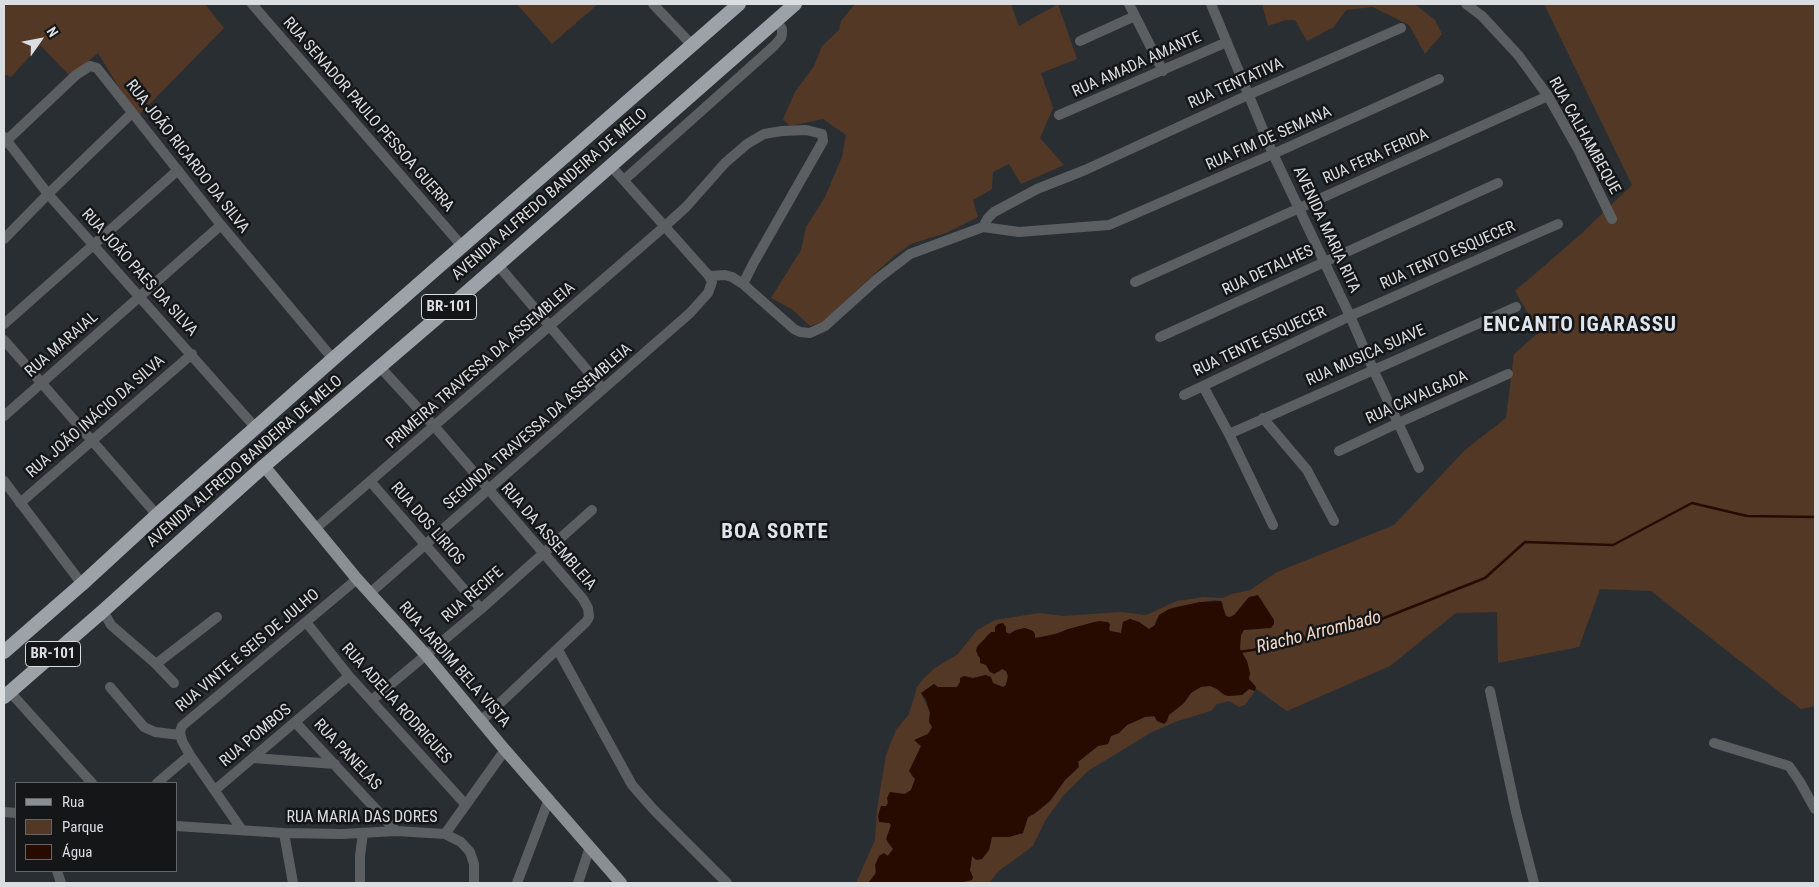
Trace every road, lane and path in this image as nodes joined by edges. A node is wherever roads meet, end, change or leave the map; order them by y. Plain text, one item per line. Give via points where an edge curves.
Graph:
1 (252, 4) edge
2 (653, 4) edge
3 (739, 4) edge
4 (795, 4) edge
5 (1129, 4) edge
6 (1211, 4) edge
7 (1466, 4) edge
8 (1135, 16) junction
9 (776, 20) junction
10 (1401, 28) dead end
11 (1080, 40) dead end
12 (1227, 42) junction
13 (692, 45) junction
14 (1164, 71) junction
15 (1440, 79) dead end
16 (1248, 95) junction
17 (1548, 96) junction
18 (132, 113) junction
19 (1059, 115) dead end
20 (5, 140) edge
21 (1273, 154) junction
22 (610, 165) junction
23 (178, 170) junction
24 (624, 180) junction
25 (1498, 183) dead end
26 (48, 194) junction
27 (1298, 208) junction
28 (1612, 219) dead end
29 (1558, 224) dead end
30 (221, 225) junction
31 (665, 226) junction
32 (983, 227) junction
33 (4, 239) edge
34 (94, 244) junction
35 (462, 246) junction
36 (1324, 261) junction
37 (498, 265) junction
38 (709, 276) junction
39 (1135, 282) dead end
40 (743, 284) junction
41 (140, 297) junction
42 (1516, 306) dead end
43 (1350, 316) junction
44 (4, 324) edge
45 (550, 327) junction
46 (1160, 337) dead end
47 (4, 340) edge
48 (192, 354) junction
49 (333, 359) junction
50 (380, 366) junction
51 (1373, 369) junction
52 (1508, 374) dead end
53 (42, 382) junction
54 (1203, 386) junction
55 (603, 390) junction
56 (1184, 395) dead end
57 (4, 416) edge
58 (1263, 418) junction
59 (1398, 423) junction
60 (435, 427) junction
61 (255, 428) junction
62 (1229, 434) junction
63 (91, 440) junction
64 (1339, 451) dead end
65 (264, 466) junction
66 (1419, 468) dead end
67 (4, 481) edge
68 (370, 481) junction
69 (488, 490) junction
70 (20, 503) junction
71 (592, 510) dead end
72 (157, 515) junction
73 (1334, 521) dead end
74 (1273, 525) dead end
75 (316, 528) junction
76 (425, 545) junction
77 (542, 553) junction
78 (357, 579) junction
79 (82, 584) junction
80 (370, 593) junction
81 (481, 609) junction
82 (103, 611) junction
83 (216, 617) dead end
84 (306, 622) junction
85 (558, 650) junction
86 (4, 652) edge
87 (426, 655) junction
88 (156, 664) junction
89 (349, 676) junction
90 (174, 683) dead end
91 (110, 686) dead end
92 (1490, 691) dead end
93 (7, 694) edge
94 (372, 700) junction
95 (481, 721) junction
96 (296, 722) junction
97 (180, 735) junction
98 (1714, 744) dead end
99 (505, 750) junction
100 (190, 755) junction
101 (253, 758) junction
102 (335, 764) junction
103 (91, 782) edge
104 (157, 782) edge
105 (215, 790) junction
106 (548, 799) junction
107 (466, 805) junction
108 (1815, 809) edge
109 (178, 826) edge
110 (242, 830) junction
111 (396, 831) junction
112 (284, 833) junction
113 (363, 833) junction
114 (445, 834) junction
115 (590, 847) junction
116 (293, 883) edge
117 (360, 883) edge
118 (474, 883) edge
119 (517, 883) edge
120 (578, 883) edge
121 (620, 883) edge
122 (727, 883) edge
123 (1534, 883) edge

1 - 35 street, RUA SENADOR PAULO PESSOA GUERRA
2 - 13 street
3 - 13 highway, AVENIDA ALFREDO BANDEIRA DE MELO / BR-101
4 - 9 highway, AVENIDA ALFREDO BANDEIRA DE MELO / BR-101
5 - 8 street
6 - 12 street, AVENIDA MARIA RITA
7 - 17 street, RUA CALHAMBEQUE via 1482,16 1519,56
8 - 11 street
8 - 14 street
9 - 22 highway, AVENIDA ALFREDO BANDEIRA DE MELO / BR-101
9 - 24 street via 782,34 774,46
10 - 16 street, RUA TENTATIVA
12 - 14 street, RUA AMADA AMANTE
12 - 16 street, AVENIDA MARIA RITA
13 - 35 highway, AVENIDA ALFREDO BANDEIRA DE MELO / BR-101
14 - 19 street, RUA AMADA AMANTE
15 - 21 street, RUA FIM DE SEMANA
16 - 21 street, AVENIDA MARIA RITA
16 - 32 street, RUA TENTATIVA via 1037,189 988,218
17 - 27 street, RUA FERA FERIDA
17 - 28 street, RUA CALHAMBEQUE
18 - 20 street, RUA JOÃO RICARDO DA SILVA via 99,70 90,66
18 - 23 street, RUA JOÃO RICARDO DA SILVA
18 - 26 street
20 - 26 street, RUA JOÃO PAES DA SILVA
21 - 27 street, AVENIDA MARIA RITA
21 - 32 street, RUA FIM DE SEMANA via 1109,225 1019,232
22 - 24 street
22 - 37 highway, AVENIDA ALFREDO BANDEIRA DE MELO / BR-101
23 - 30 street, RUA JOÃO RICARDO DA SILVA
23 - 34 street
24 - 31 street
25 - 36 street, RUA DETALHES
26 - 33 street
26 - 34 street, RUA JOÃO PAES DA SILVA
27 - 36 street, AVENIDA MARIA RITA
27 - 39 street, RUA FERA FERIDA
29 - 43 street, RUA TENTO ESQUECER
30 - 41 street, RUA MARAIAL
30 - 49 street, RUA JOÃO RICARDO DA SILVA
31 - 38 street
31 - 40 street, PRIMEIRA TRAVESSA DA ASSEMBLEIA via 725,162 764,134 806,130 822,134 822,141
31 - 45 street, PRIMEIRA TRAVESSA DA ASSEMBLEIA
32 - 40 street via 910,254 814,332 804,333 794,328
34 - 41 street, RUA JOÃO PAES DA SILVA
34 - 44 street
35 - 49 highway, AVENIDA ALFREDO BANDEIRA DE MELO / BR-101
36 - 43 street, AVENIDA MARIA RITA
36 - 46 street, RUA DETALHES
37 - 45 street
37 - 50 highway, AVENIDA ALFREDO BANDEIRA DE MELO / BR-101
38 - 40 street via 725,275
38 - 55 street, SEGUNDA TRAVESSA DA ASSEMBLEIA via 711,287 704,300
41 - 48 street, RUA JOÃO PAES DA SILVA
41 - 53 street, RUA MARAIAL
42 - 51 street, RUA MUSICA SUAVE
43 - 51 street, AVENIDA MARIA RITA
43 - 54 street, RUA TENTE ESQUECER
45 - 55 street
45 - 60 street, PRIMEIRA TRAVESSA DA ASSEMBLEIA
47 - 53 street
48 - 61 street, RUA JOÃO PAES DA SILVA
48 - 63 street, RUA JOÃO INÁCIO DA SILVA
49 - 61 highway, AVENIDA ALFREDO BANDEIRA DE MELO / BR-101
50 - 60 street, RUA DA ASSEMBLEIA
50 - 65 highway, AVENIDA ALFREDO BANDEIRA DE MELO / BR-101
51 - 58 street, RUA MUSICA SUAVE
51 - 59 street, AVENIDA MARIA RITA
52 - 59 street, RUA CAVALGADA
53 - 57 street, RUA MARAIAL
53 - 63 street
54 - 56 street, RUA TENTE ESQUECER
54 - 62 street
55 - 69 street, SEGUNDA TRAVESSA DA ASSEMBLEIA
58 - 62 street, RUA MUSICA SUAVE
58 - 73 street via 1307,470
59 - 64 street, RUA CAVALGADA
59 - 66 street, AVENIDA MARIA RITA
60 - 68 street, PRIMEIRA TRAVESSA DA ASSEMBLEIA
60 - 69 street, RUA DA ASSEMBLEIA
61 - 72 highway, AVENIDA ALFREDO BANDEIRA DE MELO / BR-101
62 - 74 street
63 - 70 street, RUA JOÃO INÁCIO DA SILVA
63 - 72 street
65 - 75 main road, RUA JARDIM BELA VISTA
65 - 82 highway, AVENIDA ALFREDO BANDEIRA DE MELO / BR-101
67 - 70 street
68 - 75 street, PRIMEIRA TRAVESSA DA ASSEMBLEIA
68 - 76 street, RUA DOS LIRIOS
69 - 76 street, SEGUNDA TRAVESSA DA ASSEMBLEIA
69 - 77 street, RUA DA ASSEMBLEIA
70 - 79 street
71 - 77 street, RUA RECIFE
72 - 79 highway, AVENIDA ALFREDO BANDEIRA DE MELO / BR-101
75 - 78 main road, RUA JARDIM BELA VISTA
76 - 80 street, SEGUNDA TRAVESSA DA ASSEMBLEIA
76 - 81 street, RUA DOS LIRIOS
77 - 81 street, RUA RECIFE
77 - 85 street, RUA DA ASSEMBLEIA via 583,599 589,612 586,622
78 - 80 main road, RUA JARDIM BELA VISTA
78 - 84 street, RUA VINTE E SEIS DE JULHO
79 - 86 highway, BR-101
80 - 87 main road, RUA JARDIM BELA VISTA
81 - 87 street, RUA RECIFE
82 - 88 street via 111,624
82 - 93 highway, BR-101
83 - 88 street
84 - 89 street, RUA ADELIA RODRIGUES
84 - 97 street, RUA VINTE E SEIS DE JULHO via 185,723
85 - 95 street, RUA DA ASSEMBLEIA
85 - 122 street via 632,785
87 - 94 street, RUA RECIFE
87 - 95 main road, RUA JARDIM BELA VISTA
88 - 90 street
89 - 94 street, RUA ADELIA RODRIGUES
89 - 96 street, RUA POMBOS
91 - 97 street via 144,727 163,734
92 - 123 street
93 - 103 street
94 - 107 street, RUA ADELIA RODRIGUES
95 - 99 main road, RUA JARDIM BELA VISTA
96 - 101 street, RUA POMBOS
96 - 102 street, RUA PANELAS
97 - 100 street, RUA VINTE E SEIS DE JULHO
98 - 108 street via 1789,766
99 - 106 main road, RUA JARDIM BELA VISTA
99 - 107 street, RUA MARIA DAS DORES
100 - 104 street
100 - 105 street, RUA POMBOS
101 - 102 street
101 - 105 street, RUA POMBOS
102 - 111 street, RUA PANELAS
105 - 110 street
106 - 115 main road, RUA JARDIM BELA VISTA
106 - 119 street
107 - 114 street, RUA MARIA DAS DORES
109 - 110 street, RUA MARIA DAS DORES
110 - 112 street, RUA MARIA DAS DORES
111 - 113 street, RUA MARIA DAS DORES
111 - 114 street, RUA MARIA DAS DORES
112 - 113 street, RUA MARIA DAS DORES
112 - 116 street
113 - 117 street
114 - 118 street via 461,842 470,852
115 - 120 street
115 - 121 main road, RUA JARDIM BELA VISTA

